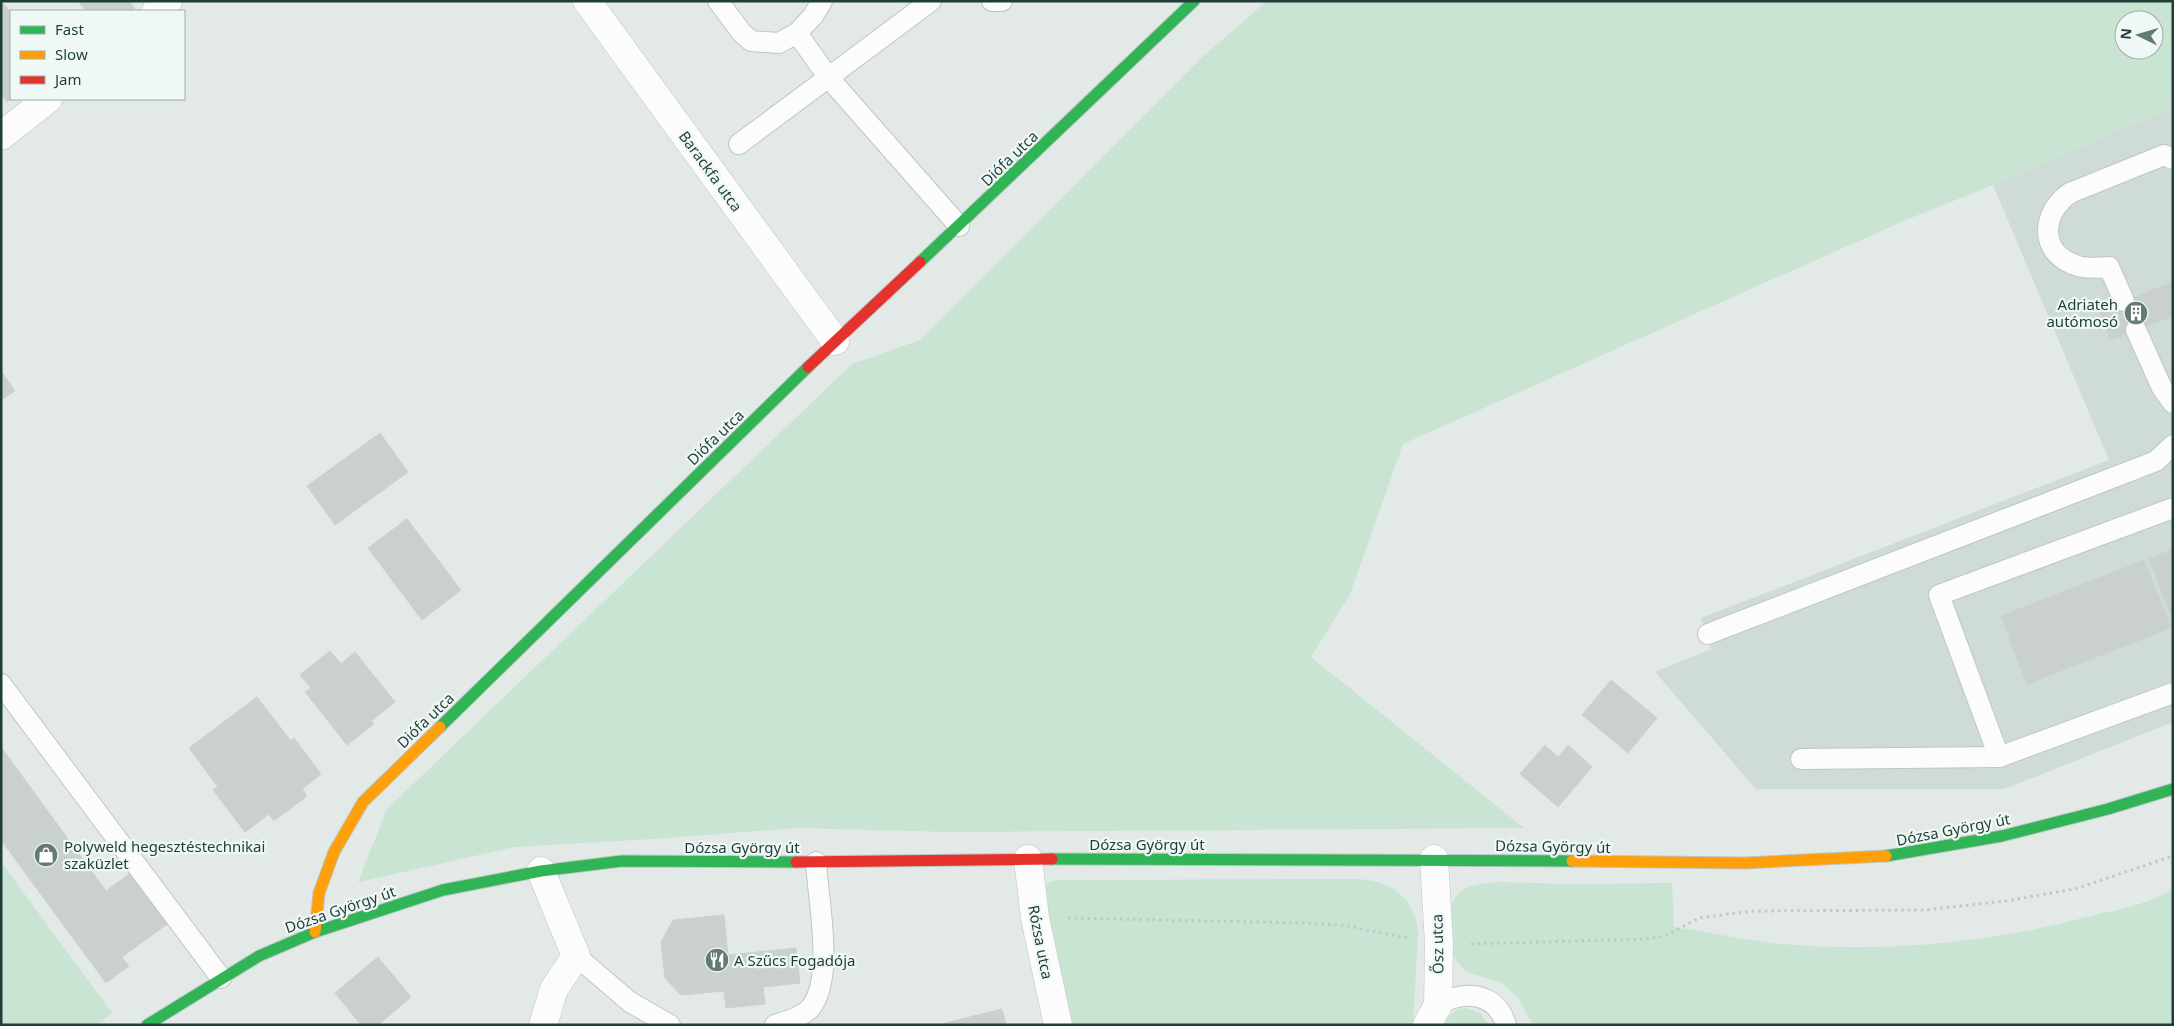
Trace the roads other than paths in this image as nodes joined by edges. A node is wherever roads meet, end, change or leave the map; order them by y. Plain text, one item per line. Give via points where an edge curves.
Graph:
1 (168, 1) edge
2 (587, 1) edge
3 (718, 1) edge
4 (822, 1) edge
5 (930, 1) edge
6 (992, 1) edge
7 (1002, 1) edge
8 (1194, 1) edge
9 (157, 10) edge
10 (797, 33) junction
11 (828, 78) junction
12 (47, 100) edge
13 (1, 136) edge
14 (739, 144) dead end
15 (2168, 157) edge
16 (959, 226) junction
17 (2124, 301) dead end
18 (2136, 330) dead end
19 (835, 341) junction
20 (2173, 403) edge
21 (2173, 445) edge
22 (2173, 508) edge
23 (1708, 634) dead end
24 (1, 684) edge
25 (2173, 693) edge
26 (1999, 757) junction
27 (1801, 759) dead end
28 (2173, 789) edge
29 (1028, 859) junction
30 (1434, 859) junction
31 (816, 862) junction
32 (541, 871) junction
33 (315, 932) junction
34 (576, 956) junction
35 (221, 978) junction
36 (1432, 1015) edge
37 (147, 1025) edge
38 (543, 1025) edge
39 (670, 1025) edge
40 (775, 1025) edge
41 (1058, 1025) edge
42 (1506, 1025) edge

1 - 9 street
2 - 19 street, Barackfa utca
3 - 10 lane via 752,42 779,43
4 - 10 lane
5 - 11 lane
6 - 7 lane
8 - 16 main road, Diófa utca
10 - 11 lane
11 - 14 lane
11 - 16 lane
12 - 13 street
15 - 17 lane via 2070,193 2052,210 2048,224 2051,245 2061,257 2077,265 2109,268
16 - 19 main road, Diófa utca
18 - 20 lane via 2162,388
19 - 33 main road, Diófa utca via 363,802 334,852 320,893
21 - 23 lane via 2156,461
22 - 26 lane via 1939,595
24 - 35 lane
25 - 26 lane
26 - 27 lane
28 - 30 main road, Dózsa György út via 2002,836 1892,856 1745,863
29 - 30 main road, Dózsa György út
29 - 31 main road, Dózsa György út
29 - 41 street, Rózsa utca via 1035,918
30 - 36 street, Ősz utca via 1439,944
31 - 32 main road, Dózsa György út via 622,861
31 - 40 lane via 824,961 820,988 811,1006 795,1018
32 - 33 main road, Dózsa György út via 444,890
32 - 34 street
33 - 35 main road, Dózsa György út via 259,956
34 - 38 street via 554,989
34 - 39 lane via 630,1002
35 - 37 main road, Dózsa György út
36 - 42 lane via 1451,998 1464,995 1480,997 1495,1006

